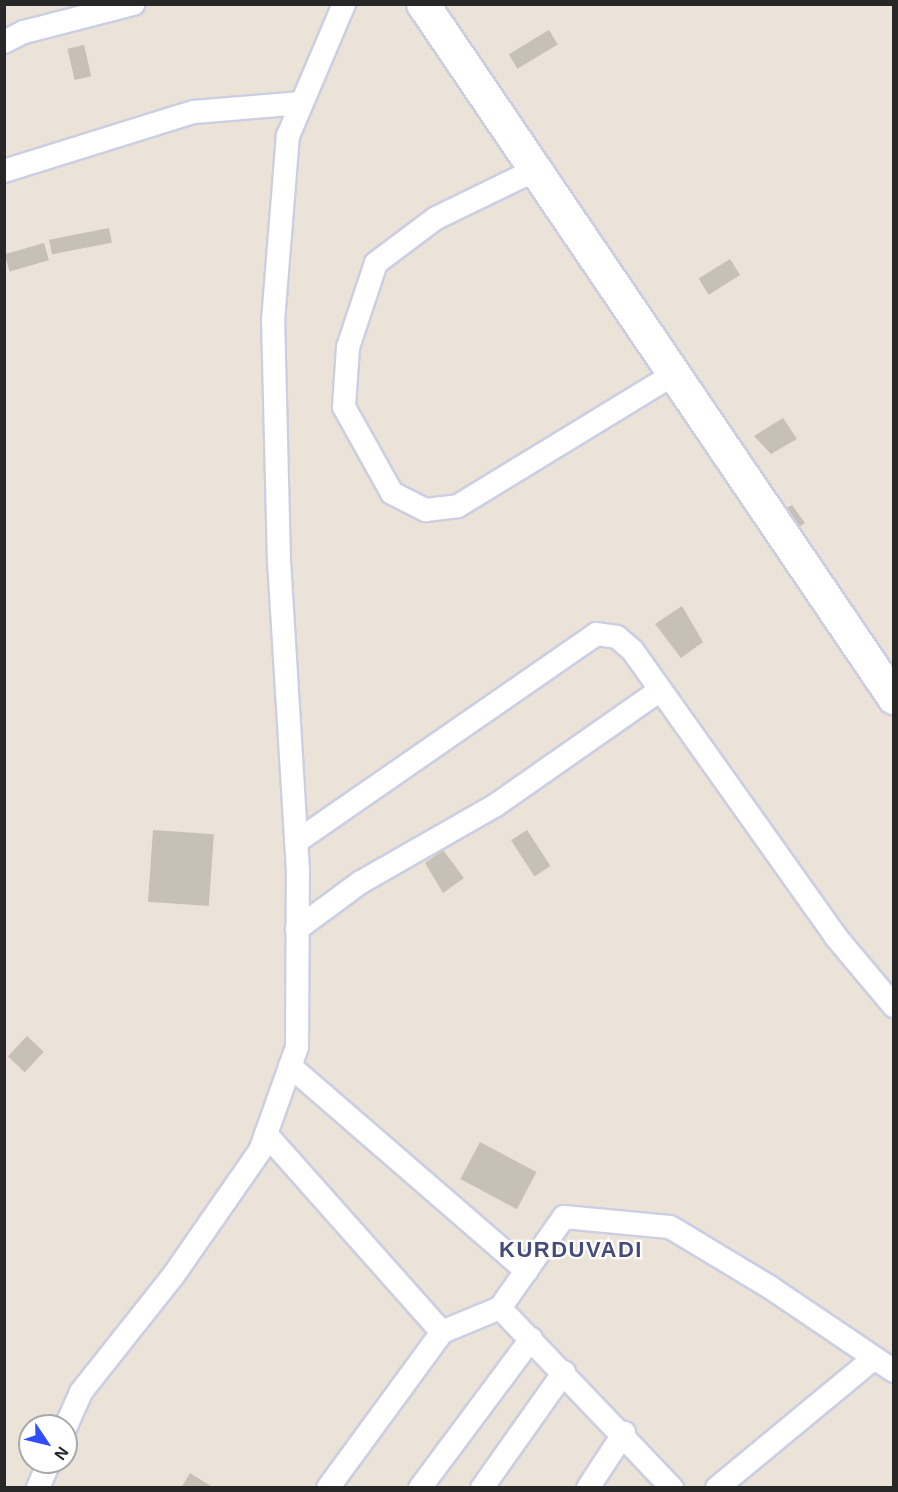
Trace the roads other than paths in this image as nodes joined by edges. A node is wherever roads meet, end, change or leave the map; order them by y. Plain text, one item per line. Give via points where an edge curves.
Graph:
1 (133, 4) edge
2 (344, 4) edge
3 (423, 4) edge
4 (4, 42) edge
5 (302, 103) junction
6 (535, 170) junction
7 (4, 171) edge
8 (674, 374) junction
9 (660, 690) junction
10 (894, 698) edge
11 (296, 842) junction
12 (297, 929) junction
13 (894, 1006) edge
14 (290, 1066) junction
15 (266, 1134) junction
16 (527, 1271) junction
17 (500, 1308) junction
18 (442, 1332) junction
19 (531, 1339) junction
20 (874, 1358) junction
21 (894, 1371) edge
22 (564, 1372) junction
23 (71, 1414) edge
24 (624, 1433) junction
25 (44, 1474) edge
26 (38, 1488) edge
27 (328, 1488) edge
28 (420, 1488) edge
29 (482, 1488) edge
30 (588, 1488) edge
31 (672, 1488) edge
32 (717, 1488) edge

1 - 4 street via 24,32
2 - 5 street
3 - 6 main road
5 - 7 street via 194,112
5 - 11 street via 288,136 273,321 279,562
6 - 8 main road
6 - 8 street via 436,218 376,263 348,347 344,407 392,494 426,510 458,506
8 - 10 main road
9 - 11 street via 633,651 617,637 596,634
9 - 12 street via 495,805 361,882
9 - 13 street via 836,937
11 - 12 street
12 - 14 street via 297,1047
14 - 15 street
14 - 16 street
15 - 18 street
15 - 23 street via 260,1151 173,1276 81,1392
16 - 17 street
16 - 20 street via 564,1217 670,1227 771,1288
17 - 18 street
17 - 19 street
18 - 27 street
19 - 22 street
19 - 28 street
20 - 21 street
20 - 32 street
22 - 24 street
22 - 29 street
24 - 30 street
24 - 31 street
25 - 26 street

